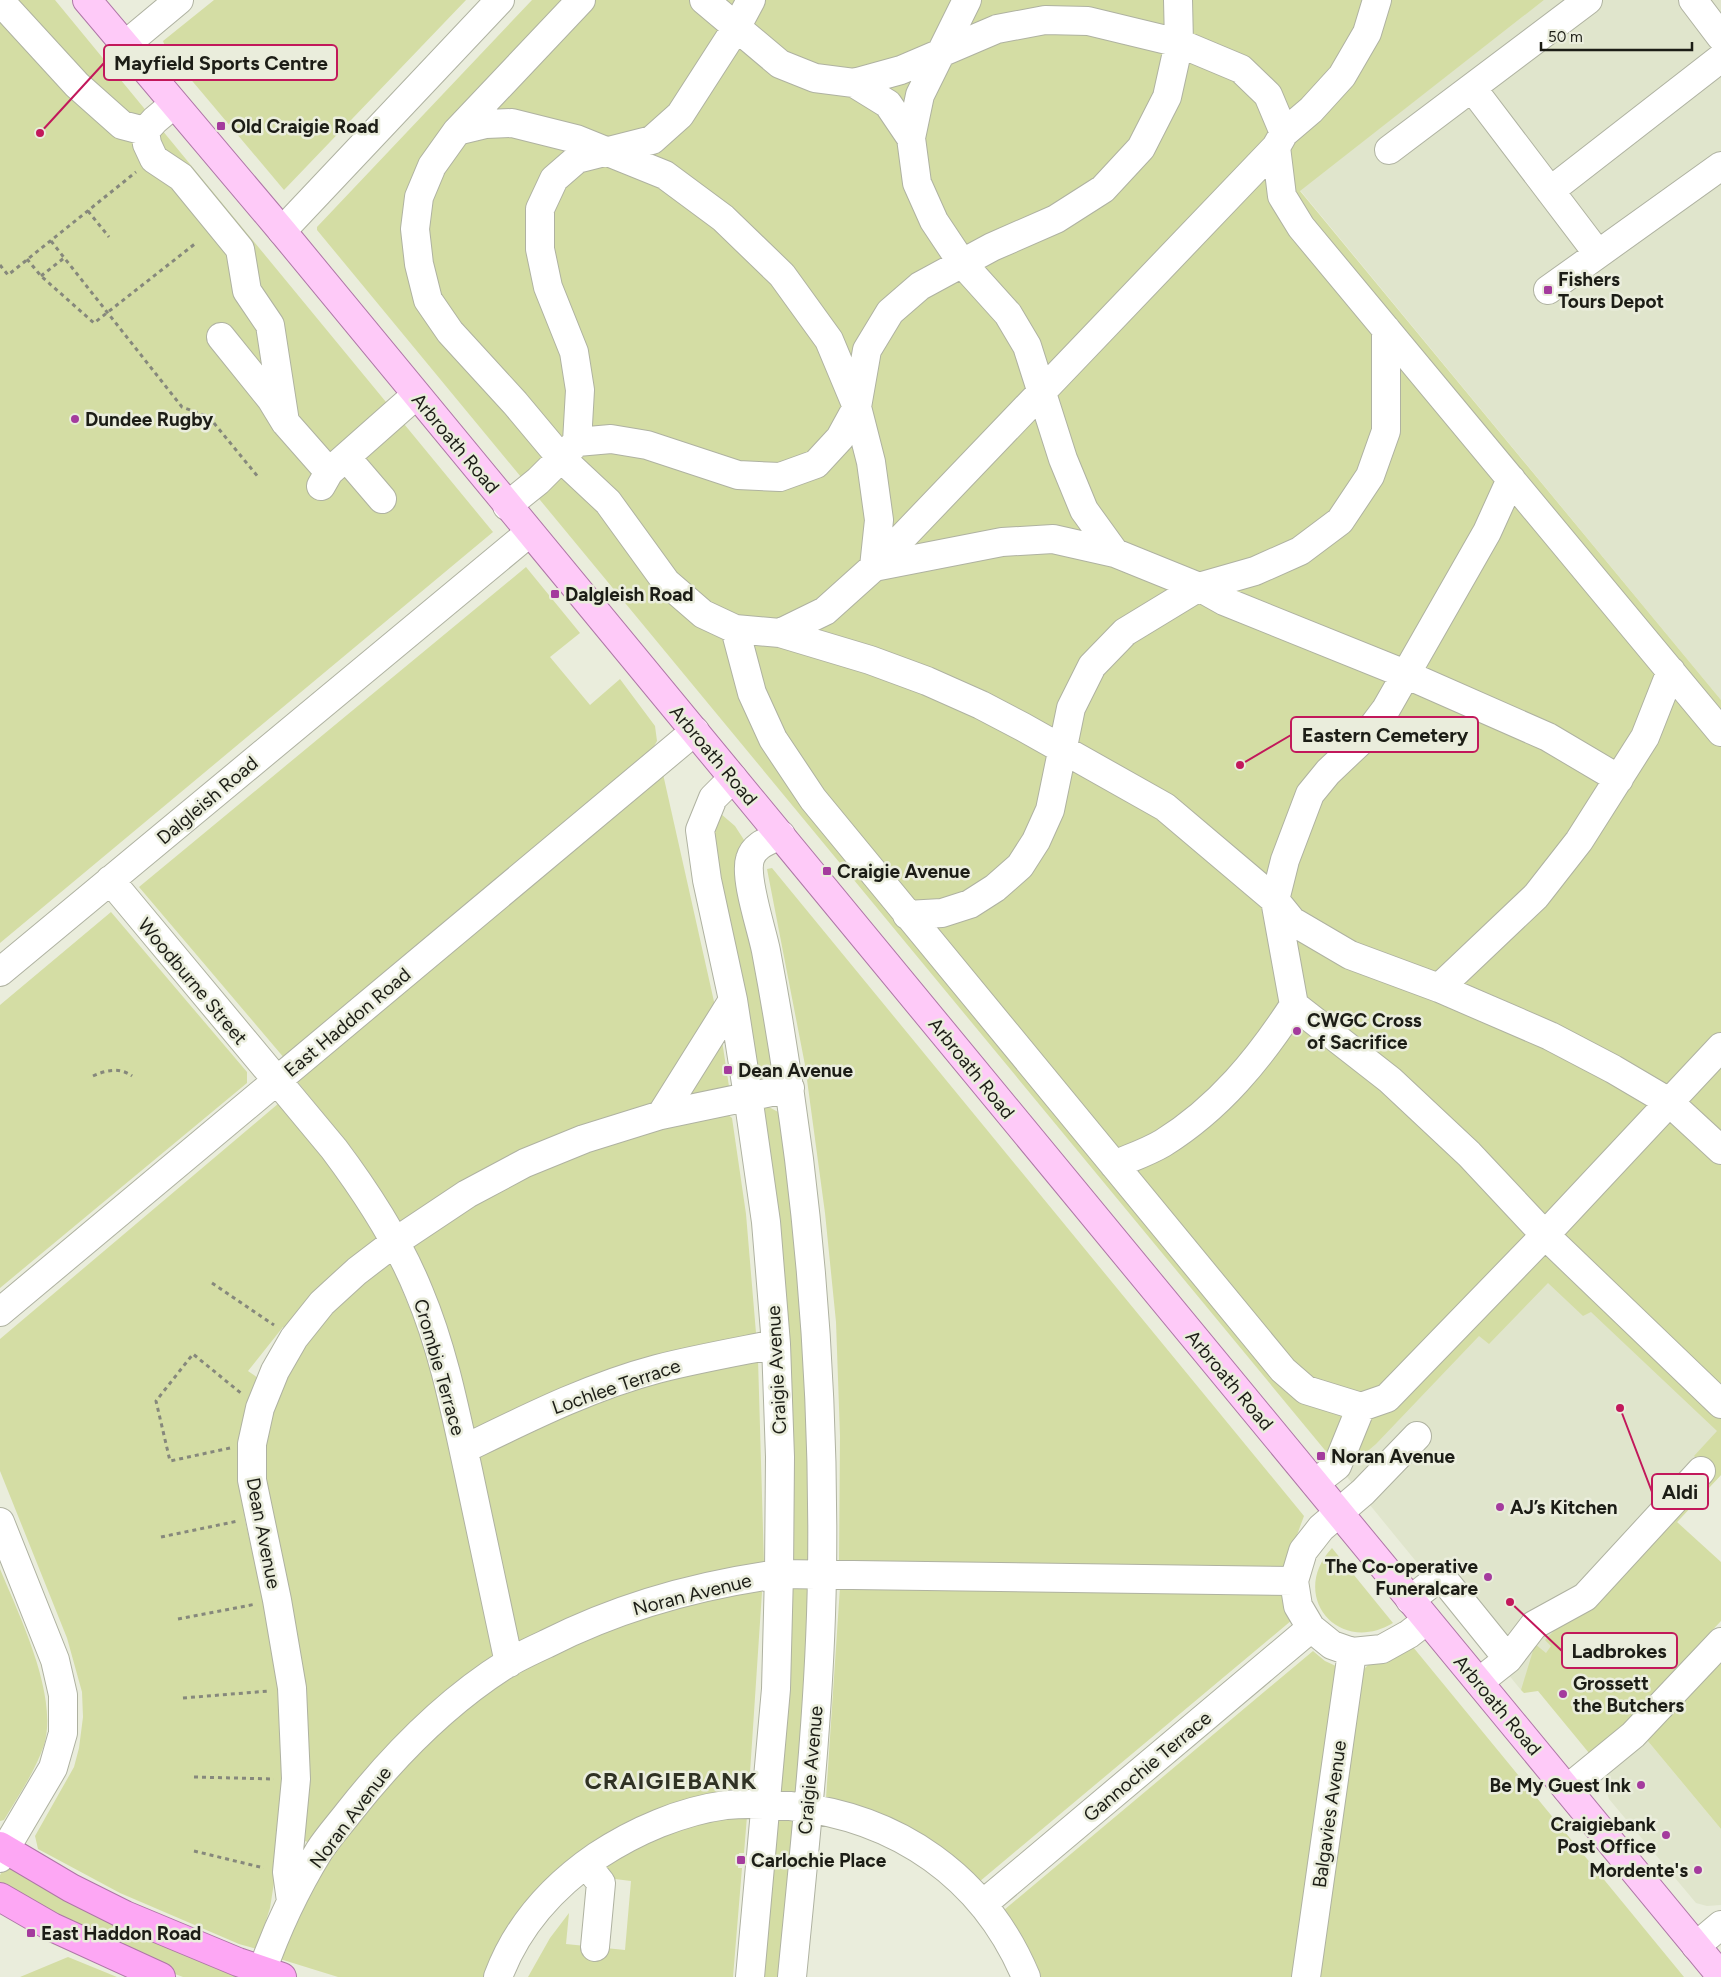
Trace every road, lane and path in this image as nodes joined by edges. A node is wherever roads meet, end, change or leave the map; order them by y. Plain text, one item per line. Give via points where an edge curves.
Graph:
1 (87, 0) edge
2 (179, 0) edge
3 (500, 0) edge
4 (580, 0) edge
5 (704, 0) edge
6 (751, 0) edge
7 (967, 0) edge
8 (1178, 0) edge
9 (1191, 0) edge
10 (1378, 0) edge
11 (1588, 0) edge
12 (1693, 0) edge
13 (0, 1) edge
14 (736, 28) junction
15 (1721, 36) edge
16 (1179, 43) junction
17 (125, 44) junction
18 (941, 54) junction
19 (1721, 58) edge
20 (854, 82) junction
21 (1472, 88) junction
22 (174, 104) junction
23 (145, 131) junction
24 (457, 131) junction
25 (911, 138) junction
26 (1280, 140) junction
27 (1389, 150) dead end
28 (610, 152) junction
29 (154, 159) junction
30 (1721, 166) edge
31 (1550, 191) junction
32 (88, 211) junction
33 (282, 231) junction
34 (109, 237) dead end
35 (51, 240) junction
36 (196, 243) dead end
37 (1598, 254) junction
38 (64, 258) junction
39 (27, 259) junction
40 (962, 263) junction
41 (0, 265) edge
42 (40, 276) junction
43 (1548, 290) dead end
44 (108, 313) junction
45 (1386, 329) junction
46 (221, 338) dead end
47 (1041, 392) junction
48 (416, 395) junction
49 (857, 407) junction
50 (285, 422) junction
51 (569, 450) junction
52 (332, 472) junction
53 (259, 478) dead end
54 (1510, 479) junction
55 (382, 499) dead end
56 (507, 506) junction
57 (529, 533) junction
58 (1115, 553) junction
59 (874, 567) junction
60 (1199, 587) junction
61 (735, 630) junction
62 (780, 633) junction
63 (1671, 671) junction
64 (1405, 674) junction
65 (695, 731) junction
66 (1721, 732) edge
67 (1062, 750) junction
68 (734, 778) junction
69 (1619, 779) junction
70 (781, 835) junction
71 (110, 880) junction
72 (1275, 900) junction
73 (907, 915) junction
74 (0, 972) edge
75 (1439, 988) junction
76 (733, 1000) junction
77 (1294, 1005) junction
78 (1721, 1047) edge
79 (93, 1076) dead end
80 (132, 1076) dead end
81 (277, 1080) junction
82 (790, 1088) junction
83 (748, 1096) junction
84 (1669, 1102) junction
85 (661, 1115) junction
86 (1721, 1150) edge
87 (1114, 1165) junction
88 (1545, 1235) junction
89 (395, 1242) junction
90 (212, 1283) dead end
91 (0, 1312) edge
92 (294, 1338) junction
93 (776, 1344) junction
94 (1721, 1404) edge
95 (1361, 1406) junction
96 (260, 1408) junction
97 (1417, 1436) dead end
98 (252, 1444) junction
99 (464, 1449) junction
100 (1701, 1471) dead end
101 (1315, 1483) junction
102 (1339, 1513) junction
103 (258, 1517) junction
104 (0, 1522) edge
105 (161, 1537) dead end
106 (779, 1574) junction
107 (822, 1575) junction
108 (1294, 1581) junction
109 (277, 1600) junction
110 (1419, 1610) junction
111 (178, 1620) dead end
112 (1310, 1628) junction
113 (1721, 1642) edge
114 (1352, 1652) junction
115 (1508, 1659) junction
116 (509, 1663) junction
117 (1479, 1682) junction
118 (292, 1688) junction
119 (183, 1698) dead end
120 (194, 1777) dead end
121 (296, 1779) junction
122 (1567, 1789) junction
123 (766, 1804) junction
124 (808, 1808) junction
125 (2, 1851) edge
126 (194, 1851) dead end
127 (586, 1864) junction
128 (287, 1872) junction
129 (0, 1896) edge
130 (292, 1900) junction
131 (983, 1904) junction
132 (1721, 1926) edge
133 (1696, 1946) junction
134 (596, 1947) dead end
135 (268, 1975) edge
136 (1721, 1976) edge
137 (161, 1977) edge
138 (498, 1977) edge
139 (750, 1977) edge
140 (792, 1977) edge
141 (1026, 1977) edge
142 (1306, 1977) edge

1 - 17 main road, Arbroath Road
2 - 17 street
3 - 33 street
4 - 24 street
5 - 14 street
6 - 14 street
7 - 18 street
8 - 16 street
9 - 16 street
10 - 26 street via 1367,33 1342,76
11 - 21 street
12 - 15 street
13 - 23 street via 77,85 122,125
14 - 20 street via 780,64 815,78
14 - 28 street via 680,115 652,140
16 - 18 street via 1088,22 1045,20 997,29
16 - 26 street via 1241,68 1268,95
16 - 40 street via 1166,97 1141,148 1103,189 1056,219
17 - 22 main road, Arbroath Road
18 - 20 street via 901,70
18 - 25 street via 920,94
19 - 31 street
20 - 25 street via 888,104
21 - 27 street
21 - 31 street
22 - 23 street
22 - 33 main road, Arbroath Road
23 - 29 street
24 - 28 street via 486,124 512,123 576,139
24 - 51 street via 432,166 419,197 415,230 428,300 450,332 515,403
25 - 40 street via 917,183 934,221
26 - 45 street via 1282,196 1301,227
26 - 47 street
28 - 49 street via 665,175 723,218 782,275 829,340
28 - 51 street via 578,159 554,180 540,209 540,250 546,278 574,352 580,390
29 - 32 path
29 - 50 street via 182,177 240,249 247,291 270,325
30 - 37 street
31 - 37 street
32 - 34 path
32 - 35 path
33 - 48 main road, Arbroath Road
35 - 38 path
35 - 39 path
36 - 44 path
37 - 43 street
38 - 42 path
38 - 44 path
39 - 41 path via 8,275
39 - 42 path
40 - 47 street via 1008,314 1027,346
40 - 49 street via 920,286 890,312 867,350
42 - 44 path via 94,324
44 - 53 path via 182,407 209,417
45 - 54 street
45 - 60 street via 1386,431 1370,476 1340,520 1300,551 1255,571
46 - 50 street via 271,398
47 - 58 street via 1062,459 1084,510
47 - 59 street
48 - 52 street
48 - 56 main road, Arbroath Road
49 - 51 street via 840,438 816,464 780,476 738,475 647,445 612,440
49 - 59 street via 871,462 879,520
50 - 52 street
51 - 56 street
51 - 61 street via 666,582 703,614
52 - 55 street
54 - 63 street
54 - 64 street via 1486,532
56 - 57 main road, Arbroath Road
57 - 65 main road, Arbroath Road
57 - 71 street, Dalgleish Road
58 - 59 street via 1053,539 1002,542
58 - 60 street
59 - 62 street via 825,611
60 - 64 street via 1224,601
60 - 67 street via 1125,632 1092,666 1071,708
61 - 62 street
61 - 73 street via 752,693 773,739 812,800
62 - 67 street via 927,681 981,705
63 - 66 street
63 - 69 street via 1646,737
64 - 69 street via 1548,737
64 - 72 street via 1386,709 1365,737 1310,794 1285,860
65 - 68 main road, Arbroath Road
65 - 81 street, East Haddon Road
67 - 72 street via 1165,807
67 - 73 street via 1050,810 1020,866 970,904 942,913
68 - 70 main road, Arbroath Road
68 - 76 street, Craigie Avenue via 713,798 700,830 707,880
69 - 75 street via 1579,841 1536,896
70 - 82 street, Craigie Avenue via 759,845 750,858 748,872
70 - 101 main road, Arbroath Road
71 - 74 street, Dalgleish Road
71 - 81 street, Woodburne Street
72 - 75 street via 1292,921 1350,955
72 - 77 street
73 - 87 street
75 - 84 street via 1550,1036 1613,1068
76 - 83 street, Craigie Avenue
76 - 85 street
77 - 87 street via 1268,1045 1234,1085 1198,1118 1162,1144
77 - 88 street via 1390,1080 1469,1154
78 - 84 street
79 - 80 path via 115,1070 126,1071
81 - 89 street, Crombie Terrace via 365,1190
81 - 91 street, East Haddon Road
82 - 83 street, Dean Avenue
82 - 107 street, Craigie Avenue via 807,1227 818,1357
83 - 85 street, Dean Avenue
83 - 93 street, Craigie Avenue via 766,1222
84 - 86 street
84 - 88 street
85 - 89 street, Dean Avenue via 525,1163 467,1194
87 - 95 street via 1283,1370 1306,1390
88 - 94 street
88 - 95 street via 1388,1398
89 - 92 street, Dean Avenue via 322,1303
89 - 99 street, Crombie Terrace via 419,1291 436,1337
90 - 92 path
92 - 96 street, Dean Avenue via 275,1371
93 - 99 street, Lochlee Terrace via 656,1370 610,1384 536,1414
93 - 106 street, Craigie Avenue via 780,1457
95 - 101 street via 1337,1466
96 - 98 street, Dean Avenue
96 - 98 path via 193,1354 156,1400 170,1461
97 - 102 street
98 - 103 street, Dean Avenue via 252,1480
99 - 116 street, Crombie Terrace
100 - 115 street via 1585,1597 1534,1625
101 - 102 main road, Arbroath Road
102 - 108 street via 1321,1528 1303,1551
102 - 110 main road, Arbroath Road
103 - 105 path
103 - 109 street, Dean Avenue
104 - 125 street via 55,1660 63,1695 63,1734 53,1768
106 - 107 street, Noran Avenue
106 - 116 street, Noran Avenue via 734,1580 628,1609 565,1634
106 - 123 street, Craigie Avenue via 776,1689
107 - 108 street, Noran Avenue
107 - 124 street, Craigie Avenue
108 - 112 street via 1298,1606
109 - 111 path
109 - 118 street, Dean Avenue
110 - 114 street via 1409,1634 1382,1649
110 - 115 street via 1442,1576
110 - 117 main road, Arbroath Road
112 - 114 street via 1332,1645
112 - 131 street, Gannochie Terrace
113 - 122 street via 1633,1735
114 - 142 street, Balgavies Avenue
115 - 117 street
116 - 130 street, Noran Avenue via 460,1697 415,1737 382,1773 320,1849
117 - 122 main road, Arbroath Road
118 - 119 path
118 - 121 street, Dean Avenue
120 - 121 path
121 - 128 street, Dean Avenue
122 - 133 main road, Arbroath Road
123 - 124 street
123 - 127 street via 726,1805 692,1812 617,1843
123 - 139 street, Craigie Avenue
124 - 131 street via 860,1820 907,1841 947,1869
124 - 140 street, Craigie Avenue
125 - 135 highway via 125,1915
126 - 128 path
127 - 134 street via 601,1883
127 - 138 street via 552,1892 523,1927
128 - 130 street, Dean Avenue
129 - 137 highway via 52,1927
130 - 135 street, Noran Avenue
131 - 141 street via 1016,1953
132 - 133 street
133 - 136 main road, Arbroath Road

